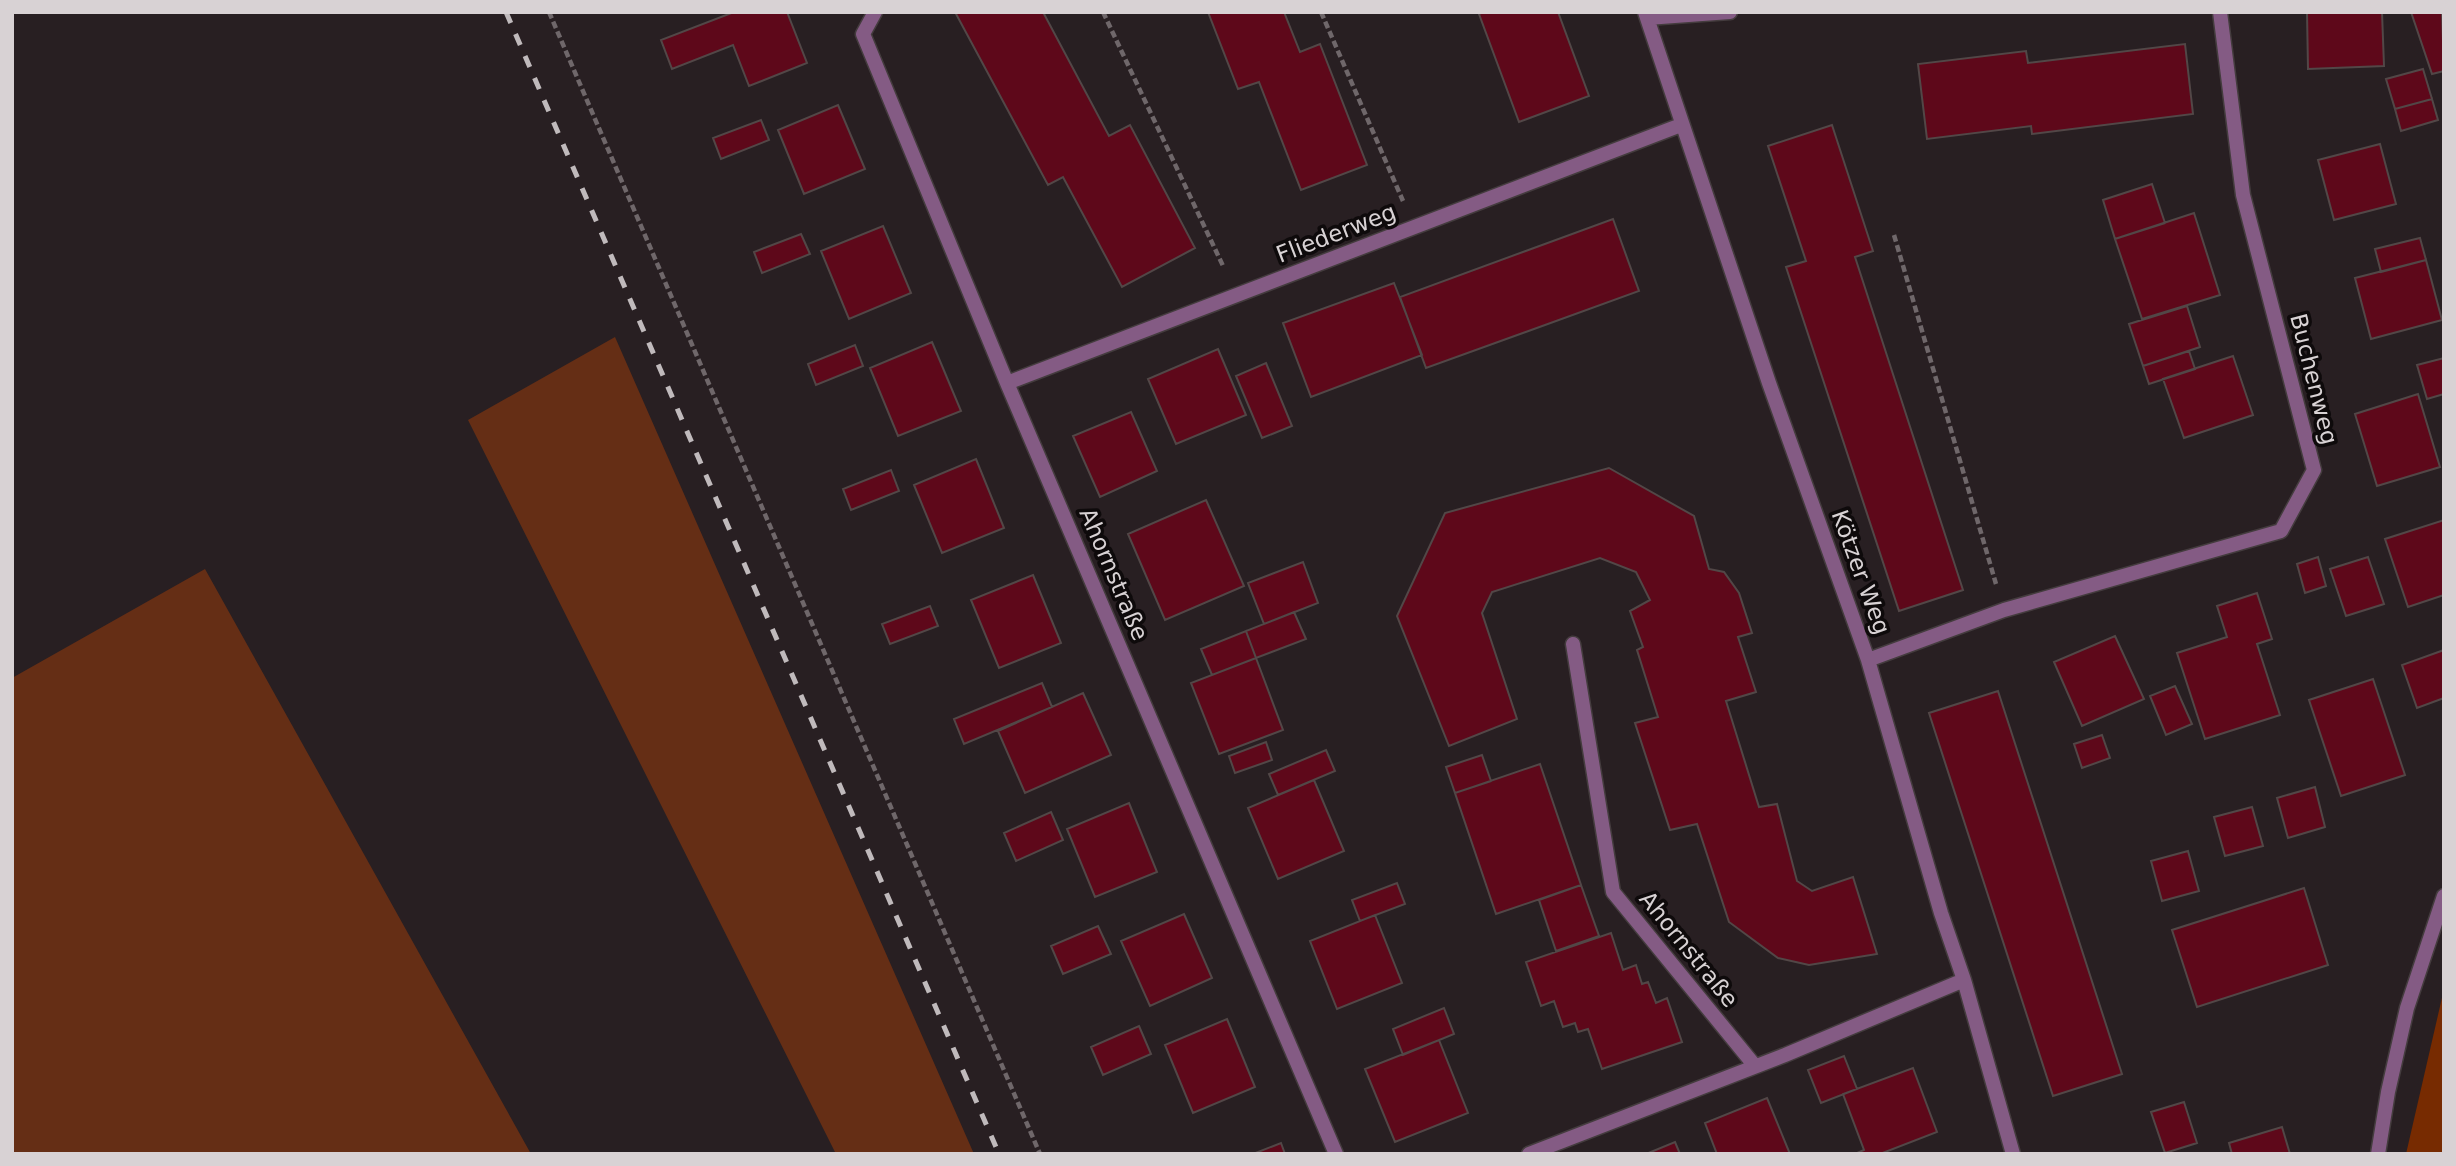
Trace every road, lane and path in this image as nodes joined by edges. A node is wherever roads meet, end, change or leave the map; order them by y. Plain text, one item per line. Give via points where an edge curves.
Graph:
1 (549, 12) edge
2 (875, 12) edge
3 (1103, 12) edge
4 (1321, 12) edge
5 (1730, 12) edge
6 (2220, 12) edge
7 (1646, 15) edge
8 (1682, 125) junction
9 (1414, 227) junction
10 (1894, 235) dead end
11 (1237, 295) junction
12 (1007, 383) junction
13 (2004, 610) junction
14 (1573, 645) dead end
15 (1868, 660) junction
16 (2444, 895) edge
17 (1964, 980) junction
18 (1755, 1066) junction
19 (1041, 1154) edge
20 (1336, 1154) edge
21 (1529, 1154) edge
22 (2013, 1154) edge
23 (2378, 1154) edge

1 - 19 path
2 - 12 street, Ahornstraße via 863,34
3 - 11 path
4 - 9 path
5 - 7 street
6 - 13 street, Buchenweg via 2243,195 2314,470 2281,531
7 - 8 street, Kötzer Weg
8 - 9 street, Fliederweg
8 - 15 street, Kötzer Weg
9 - 11 street, Fliederweg
10 - 13 path
11 - 12 street, Fliederweg
12 - 20 street, Ahornstraße
13 - 15 street, Buchenweg
14 - 18 street, Ahornstraße via 1613,892
15 - 17 street, Kötzer Weg
16 - 23 street via 2407,1009
17 - 18 street
17 - 22 street, Kötzer Weg
18 - 21 street

